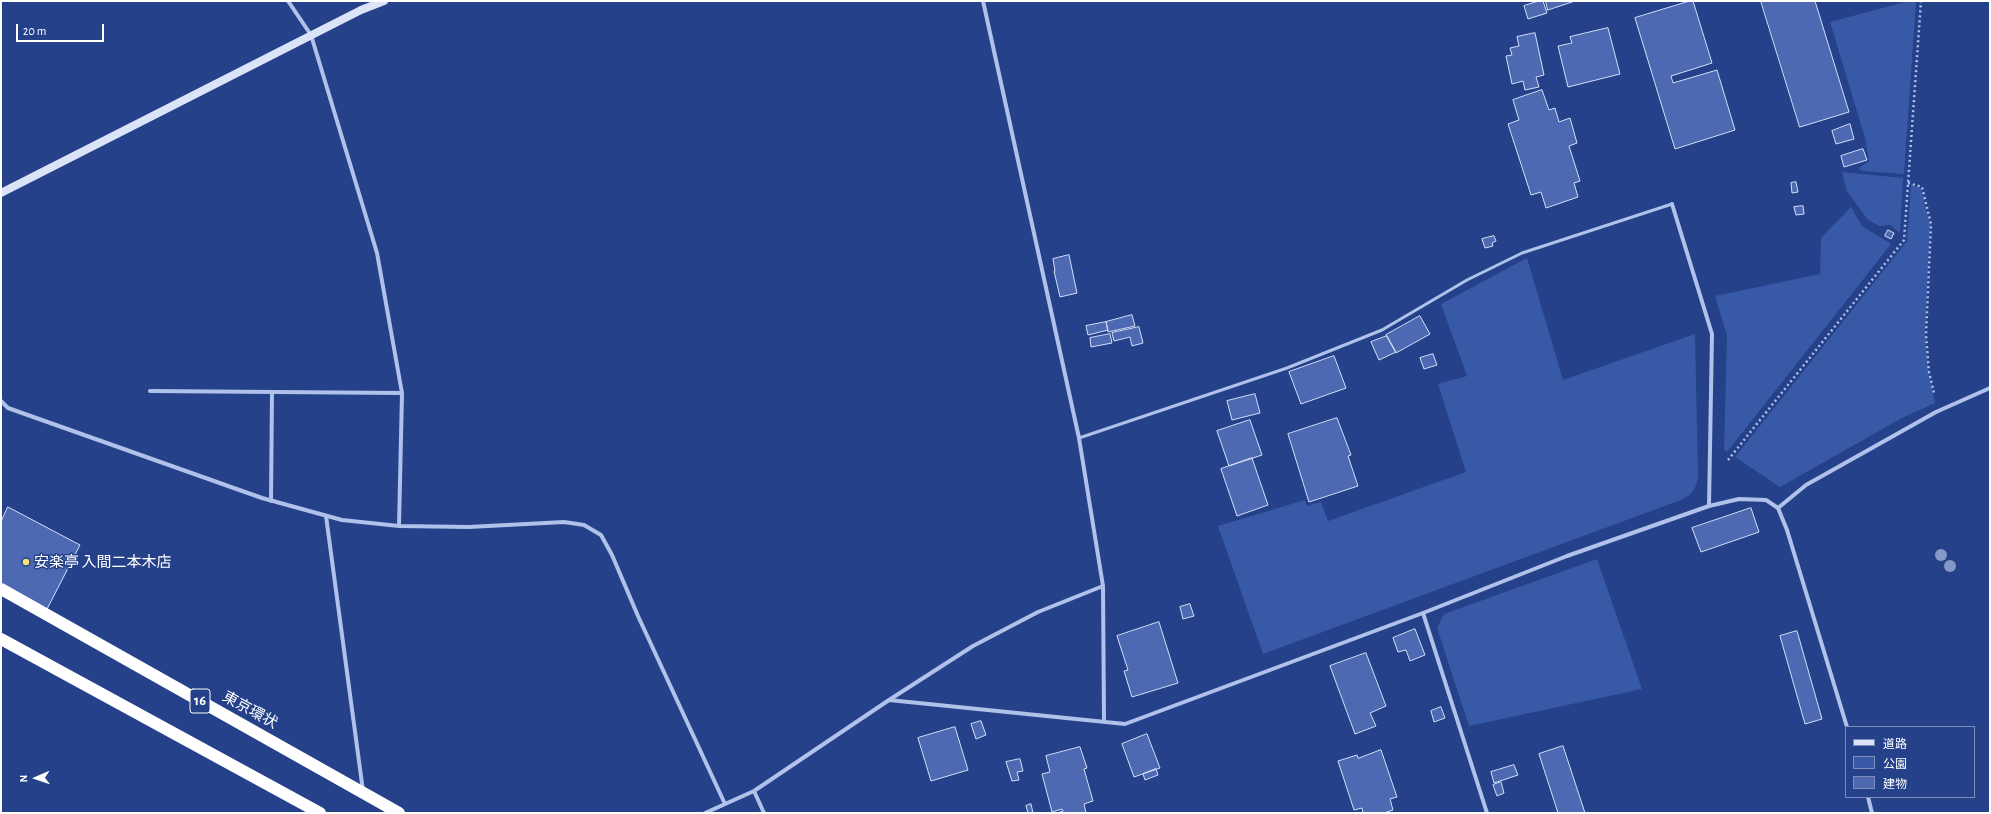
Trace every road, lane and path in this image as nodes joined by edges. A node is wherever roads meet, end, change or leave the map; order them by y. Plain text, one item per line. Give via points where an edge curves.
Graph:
1 (288, 1) edge
2 (384, 1) edge
3 (983, 1) edge
4 (1921, 1) edge
5 (311, 35) junction
6 (1908, 183) junction
7 (1, 192) edge
8 (1672, 204) joint
9 (1990, 388) edge
10 (150, 391) dead end
11 (272, 392) junction
12 (402, 393) junction
13 (1, 401) edge
14 (1939, 411) junction
15 (1079, 438) junction
16 (1710, 482) junction
17 (271, 501) junction
18 (1709, 506) junction
19 (1778, 508) junction
20 (326, 516) junction
21 (399, 526) junction
22 (1103, 586) junction
23 (1, 589) edge
24 (1423, 613) junction
25 (1, 639) edge
26 (889, 700) junction
27 (1104, 721) junction
28 (1847, 726) edge
29 (754, 791) junction
30 (363, 792) junction
31 (1868, 798) edge
32 (725, 804) junction
33 (320, 813) edge
34 (399, 813) edge
35 (705, 813) edge
36 (764, 813) edge
37 (1487, 813) edge
38 (1872, 813) edge

1 - 5 street
2 - 5 street
3 - 15 street
4 - 6 path
5 - 7 street
5 - 12 street via 378,253
6 - 14 path via 1922,187 1931,224 1926,335 1930,372
6 - 16 path via 1904,240
8 - 15 lane via 1522,253 1467,280 1375,333 1287,368
8 - 16 street via 1712,334
9 - 14 street
10 - 11 street
11 - 12 street
11 - 17 street
12 - 21 street
13 - 17 street via 8,408
14 - 19 street via 1806,485
15 - 22 street
16 - 18 street
17 - 20 street
18 - 19 street via 1739,499 1766,500
18 - 24 street via 1567,556
19 - 28 street via 1788,530
20 - 21 street
20 - 30 street
21 - 32 street via 469,527 564,522 584,525 601,535
22 - 26 street via 1038,612 974,646
22 - 27 street
23 - 30 highway, 東京環状 / 16
24 - 27 street via 1125,724
24 - 37 street
25 - 33 highway
26 - 27 street
26 - 29 street
29 - 32 street
29 - 36 street
30 - 34 highway, 東京環状 / 16
31 - 38 street
32 - 35 street

